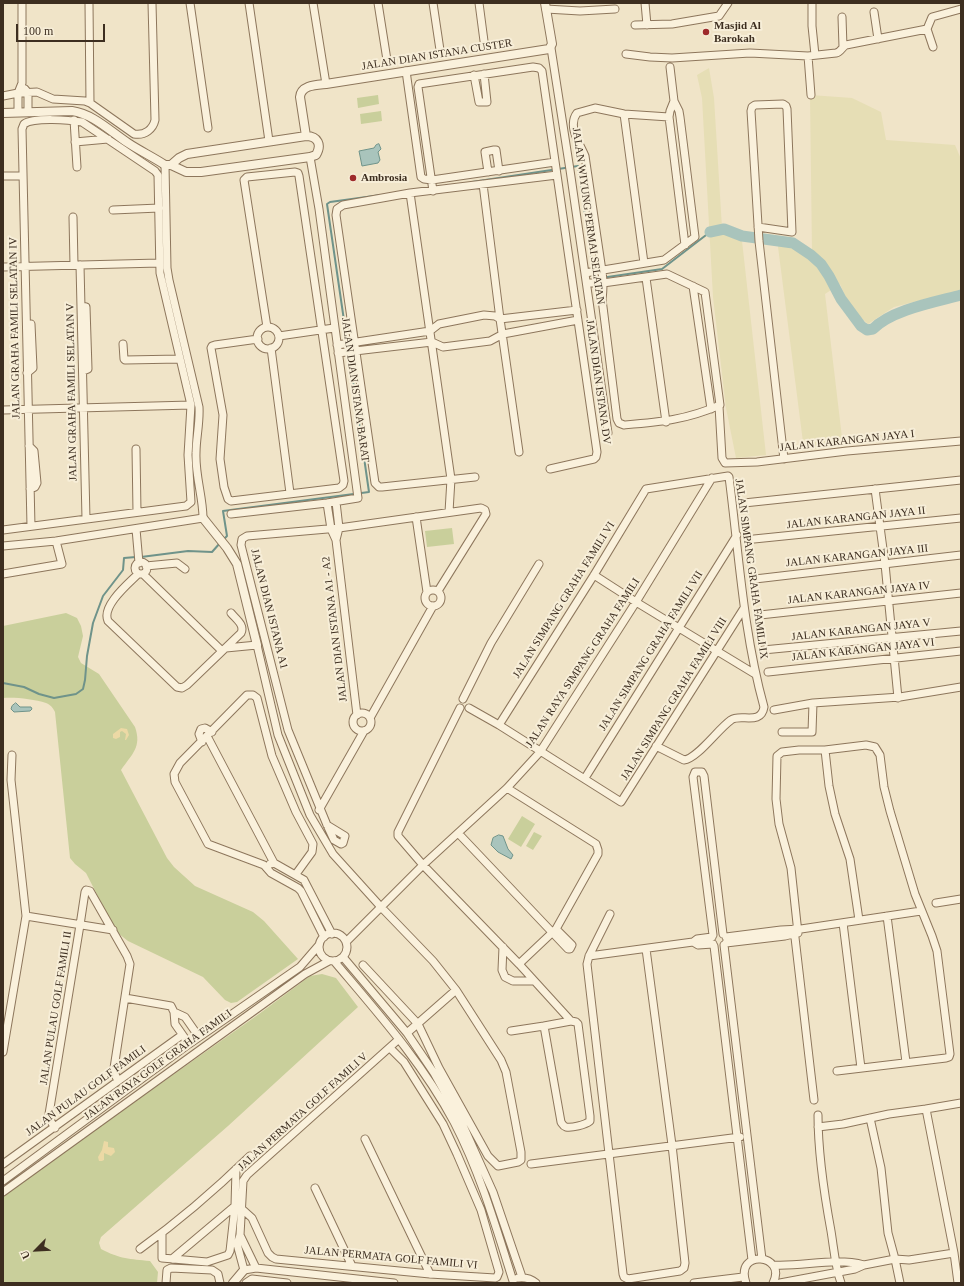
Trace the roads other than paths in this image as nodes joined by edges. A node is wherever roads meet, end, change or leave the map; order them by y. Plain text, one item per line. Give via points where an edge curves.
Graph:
1 (22, 3) edge
2 (89, 3) edge
3 (152, 3) edge
4 (190, 3) edge
5 (249, 3) edge
6 (313, 3) edge
7 (378, 3) edge
8 (433, 3) edge
9 (479, 3) edge
10 (645, 3) edge
11 (728, 3) edge
12 (812, 3) edge
13 (546, 6) edge
14 (615, 9) dead end
15 (961, 9) edge
16 (874, 12) dead end
17 (842, 17) dead end
18 (647, 25) junction
19 (635, 26) dead end
20 (927, 29) junction
21 (878, 39) junction
22 (484, 41) dead end
23 (843, 47) junction
24 (933, 47) dead end
25 (551, 48) junction
26 (440, 50) dead end
27 (626, 54) dead end
28 (812, 56) junction
29 (386, 60) dead end
30 (670, 67) dead end
31 (406, 71) junction
32 (484, 74) junction
33 (474, 75) junction
34 (22, 83) junction
35 (326, 84) junction
36 (18, 93) junction
37 (28, 93) junction
38 (811, 95) dead end
39 (3, 96) edge
40 (674, 101) junction
41 (90, 103) junction
42 (3, 112) edge
43 (18, 112) junction
44 (28, 112) junction
45 (624, 114) junction
46 (669, 116) junction
47 (74, 120) junction
48 (208, 128) dead end
49 (306, 136) junction
50 (108, 139) junction
51 (269, 141) junction
52 (75, 142) junction
53 (310, 157) junction
54 (168, 165) junction
55 (77, 167) dead end
56 (556, 168) junction
57 (499, 171) junction
58 (488, 172) junction
59 (3, 176) edge
60 (23, 176) junction
61 (483, 184) junction
62 (433, 185) junction
63 (410, 194) junction
64 (159, 208) junction
65 (114, 210) dead end
66 (73, 217) dead end
67 (758, 230) junction
68 (686, 245) junction
69 (159, 263) junction
70 (644, 263) junction
71 (77, 265) junction
72 (25, 266) junction
73 (3, 267) edge
74 (601, 272) junction
75 (587, 273) junction
76 (646, 278) junction
77 (603, 282) junction
78 (587, 283) junction
79 (693, 286) junction
80 (591, 314) junction
81 (578, 315) junction
82 (500, 319) junction
83 (267, 327) junction
84 (334, 328) junction
85 (322, 330) junction
86 (430, 331) junction
87 (503, 334) junction
88 (279, 336) junction
89 (258, 339) junction
90 (432, 342) junction
91 (353, 343) junction
92 (123, 344) dead end
93 (270, 348) junction
94 (340, 349) junction
95 (354, 351) junction
96 (180, 359) junction
97 (720, 404) junction
98 (190, 405) junction
99 (83, 408) junction
100 (711, 409) junction
101 (3, 410) edge
102 (28, 410) junction
103 (666, 422) junction
104 (608, 433) dead end
105 (961, 441) edge
106 (136, 449) dead end
107 (519, 452) dead end
108 (784, 459) junction
109 (550, 469) dead end
110 (475, 476) dead end
111 (712, 478) junction
112 (451, 479) junction
113 (961, 480) edge
114 (648, 488) joint
115 (875, 489) junction
116 (290, 493) junction
117 (336, 502) junction
118 (327, 503) junction
119 (744, 503) dead end
120 (137, 512) junction
121 (449, 512) junction
122 (231, 514) dead end
123 (416, 517) junction
124 (203, 518) junction
125 (961, 518) edge
126 (86, 519) junction
127 (31, 526) junction
128 (879, 527) junction
129 (339, 528) junction
130 (136, 529) junction
131 (331, 529) junction
132 (3, 530) edge
133 (737, 535) junction
134 (336, 540) junction
135 (754, 540) dead end
136 (56, 541) junction
137 (3, 546) edge
138 (961, 555) edge
139 (141, 563) junction
140 (539, 564) dead end
141 (884, 564) junction
142 (185, 569) dead end
143 (3, 574) edge
144 (141, 574) junction
145 (594, 575) junction
146 (755, 579) dead end
147 (438, 591) junction
148 (427, 592) junction
149 (961, 593) edge
150 (888, 601) junction
151 (636, 602) junction
152 (432, 606) junction
153 (744, 608) junction
154 (231, 613) dead end
155 (760, 615) dead end
156 (678, 627) junction
157 (961, 630) edge
158 (892, 638) junction
159 (257, 646) junction
160 (224, 649) junction
161 (717, 650) junction
162 (763, 650) dead end
163 (961, 651) edge
164 (894, 658) junction
165 (768, 672) dead end
166 (755, 674) junction
167 (961, 687) edge
168 (898, 698) junction
169 (463, 700) junction
170 (813, 703) junction
171 (460, 708) junction
172 (469, 708) junction
173 (774, 710) dead end
174 (356, 715) junction
175 (370, 718) junction
176 (499, 725) junction
177 (364, 731) junction
178 (782, 732) dead end
179 (207, 736) junction
180 (656, 746) junction
181 (825, 750) junction
182 (540, 752) junction
183 (12, 756) dead end
184 (585, 778) junction
185 (507, 788) junction
186 (319, 810) junction
187 (327, 825) dead end
188 (458, 833) junction
189 (274, 863) junction
190 (264, 865) junction
191 (423, 865) junction
192 (271, 873) junction
193 (296, 874) junction
194 (961, 899) edge
195 (936, 904) dead end
196 (380, 906) junction
197 (921, 911) junction
198 (610, 914) dead end
199 (26, 916) junction
200 (887, 916) junction
201 (859, 920) junction
202 (843, 923) junction
203 (80, 925) junction
204 (113, 930) junction
205 (555, 931) junction
206 (797, 931) junction
207 (332, 934) junction
208 (324, 937) junction
209 (713, 940) junction
210 (725, 940) junction
211 (346, 942) junction
212 (320, 945) junction
213 (503, 948) junction
214 (646, 949) junction
215 (589, 956) junction
216 (343, 957) junction
217 (331, 961) junction
218 (519, 964) junction
219 (363, 965) dead end
220 (533, 981) junction
221 (456, 990) junction
222 (125, 998) junction
223 (174, 1012) junction
224 (571, 1021) junction
225 (418, 1024) junction
226 (544, 1026) junction
227 (511, 1031) dead end
228 (407, 1032) junction
229 (182, 1035) junction
230 (199, 1037) junction
231 (399, 1039) junction
232 (188, 1044) junction
233 (390, 1048) junction
234 (3, 1052) edge
235 (906, 1062) junction
236 (861, 1068) junction
237 (837, 1071) dead end
238 (118, 1081) junction
239 (814, 1100) dead end
240 (961, 1103) edge
241 (926, 1110) junction
242 (818, 1114) dead end
243 (870, 1118) junction
244 (818, 1127) junction
245 (55, 1128) junction
246 (746, 1136) junction
247 (737, 1137) junction
248 (365, 1139) dead end
249 (672, 1145) junction
250 (609, 1154) junction
251 (250, 1156) dead end
252 (3, 1164) edge
253 (531, 1164) dead end
254 (236, 1169) junction
255 (3, 1180) edge
256 (315, 1188) dead end
257 (3, 1192) edge
258 (235, 1206) junction
259 (242, 1209) junction
260 (162, 1233) junction
261 (240, 1235) junction
262 (140, 1249) dead end
263 (954, 1253) junction
264 (228, 1255) junction
265 (241, 1257) junction
266 (762, 1258) junction
267 (172, 1259) junction
268 (895, 1259) junction
269 (752, 1260) junction
270 (836, 1261) junction
271 (773, 1265) junction
272 (864, 1265) junction
273 (352, 1266) junction
274 (256, 1268) junction
275 (244, 1270) junction
276 (837, 1272) junction
277 (430, 1274) junction
278 (522, 1277) junction
279 (745, 1280) edge
280 (247, 1282) edge
281 (512, 1282) edge
282 (166, 1283) edge
283 (220, 1283) edge
284 (233, 1283) edge
285 (287, 1283) edge
286 (394, 1283) edge
287 (536, 1283) edge
288 (694, 1283) edge
289 (773, 1283) edge
290 (780, 1283) edge
291 (841, 1283) edge
292 (900, 1283) edge
293 (958, 1283) edge

1 - 34 street
2 - 41 street
3 - 41 street via 154,125 147,132 134,134
4 - 48 street
5 - 51 street
6 - 35 street
7 - 29 street, JALAN DIAN ISTANA CUSTER
8 - 26 street, JALAN DIAN ISTANA CUSTER
9 - 22 street, JALAN DIAN ISTANA CUSTER
10 - 18 street
11 - 18 street via 719,16 672,24
12 - 28 street
13 - 14 street via 580,11
13 - 25 street, JALAN WIYUNG PERMAI SELATAN
15 - 20 street via 932,17
16 - 21 street
17 - 23 street
18 - 19 street
20 - 21 street
20 - 24 street
21 - 23 street
23 - 28 street via 838,53
25 - 31 street, JALAN DIAN ISTANA CUSTER
25 - 75 street, JALAN WIYUNG PERMAI SELATAN
27 - 28 street via 672,58 750,53
28 - 38 street
30 - 40 street
31 - 35 street, JALAN DIAN ISTANA CUSTER
31 - 62 street via 421,177
32 - 33 street
32 - 33 street via 486,102 479,103
32 - 56 street via 533,67 541,69
33 - 62 street via 421,83 418,86
34 - 36 street
34 - 37 street
35 - 49 street, JALAN DIAN ISTANA CUSTER via 307,87 300,94
36 - 37 street
36 - 39 street
36 - 43 street
37 - 41 street via 40,93 55,100
37 - 44 street
40 - 46 street
40 - 68 street via 679,110 695,236
42 - 43 street
43 - 44 street
44 - 54 street via 80,112
45 - 46 street
45 - 70 street
45 - 74 street via 595,108 577,113 573,120 577,141 585,156
46 - 68 street
47 - 50 street via 82,122
47 - 52 street
47 - 60 street, JALAN GRAHA FAMILI SELATAN IV via 32,120 24,124
49 - 51 street
49 - 53 street via 313,137 318,144 317,153
50 - 52 street
50 - 64 street via 157,172
51 - 54 street via 187,154
52 - 55 street
53 - 54 street via 190,173
53 - 84 street, JALAN DIAN ISTANA BARAT
54 - 124 street via 165,213 168,274 199,407 196,454
56 - 57 street
56 - 61 street
56 - 81 street
57 - 58 street
57 - 58 street via 496,150 486,151
58 - 62 street
59 - 60 street
60 - 72 street, JALAN GRAHA FAMILI SELATAN IV
61 - 62 street
61 - 82 street
62 - 63 street
63 - 86 street
63 - 91 street via 344,205 337,210
64 - 65 street
64 - 69 street
66 - 71 street, JALAN GRAHA FAMILI SELATAN V
67 - 67 street via 751,111 755,105 783,104 787,109 792,232
67 - 108 street
68 - 70 street via 664,260
69 - 71 street
69 - 96 street
70 - 74 street
71 - 72 street
71 - 99 street, JALAN GRAHA FAMILI SELATAN V via 81,306
72 - 73 street
72 - 102 street, JALAN GRAHA FAMILI SELATAN IV
74 - 75 street
74 - 77 street
75 - 78 street, JALAN WIYUNG PERMAI SELATAN
76 - 77 street
76 - 79 street via 666,274
76 - 103 street
77 - 78 street
77 - 103 street via 602,299 618,422 624,425
78 - 80 street, JALAN WIYUNG PERMAI SELATAN
79 - 97 street via 705,292
79 - 100 street
80 - 81 street
80 - 104 street, JALAN WIYUNG PERMAI SELATAN
81 - 82 street
81 - 87 street
81 - 109 street, JALAN DIAN ISTANA DV via 597,455 594,459
82 - 86 street via 484,315 439,324
82 - 87 street
83 - 85 street via 244,180 247,177 295,172 299,176
83 - 88 street via 275,329
83 - 89 street via 260,332
84 - 85 street
84 - 94 street, JALAN DIAN ISTANA BARAT
85 - 88 street
85 - 116 street via 344,481 343,486 339,488
86 - 90 street
86 - 91 street
87 - 90 street via 490,341 443,347
87 - 107 street
88 - 93 street via 277,344
89 - 93 street via 262,346
89 - 116 street via 215,344 212,348 223,415 220,460 224,487 231,501
90 - 95 street
90 - 112 street
91 - 94 street
91 - 95 street
92 - 96 street via 125,360
93 - 116 street
94 - 95 street
94 - 117 street, JALAN DIAN ISTANA BARAT via 358,498
95 - 112 street via 375,483 382,487
96 - 98 street
97 - 100 street
97 - 108 street, JALAN KARANGAN JAYA I via 722,458 726,463
98 - 99 street
98 - 120 street via 188,455 191,502 186,506
99 - 102 street
99 - 126 street, JALAN GRAHA FAMILI SELATAN V
100 - 103 street
101 - 102 street
102 - 127 street, JALAN GRAHA FAMILI SELATAN IV
105 - 108 street, JALAN KARANGAN JAYA I
106 - 120 street
110 - 112 street
111 - 114 street, JALAN SIMPANG GRAHA FAMILI IX
111 - 133 street, JALAN SIMPANG GRAHA FAMILI IX via 729,477
111 - 151 street, JALAN RAYA SIMPANG GRAHA FAMILI
112 - 121 street
113 - 115 street
114 - 145 street, JALAN SIMPANG GRAHA FAMILI VI
115 - 119 street
115 - 128 street
117 - 118 street, JALAN DIAN ISTANA BARAT
117 - 129 street, JALAN DIAN ISTANA A1 - A2
118 - 122 street, JALAN DIAN ISTANA BARAT
118 - 131 street, JALAN DIAN ISTANA A1 - A2
120 - 126 street
121 - 123 street, JALAN DIAN ISTANA A1
121 - 147 street, JALAN DIAN ISTANA A1 via 481,508 486,514
123 - 129 street, JALAN DIAN ISTANA A1
123 - 148 street
124 - 130 street
124 - 159 street via 227,548 240,570
125 - 128 street, JALAN KARANGAN JAYA II
126 - 127 street
127 - 132 street
128 - 135 street, JALAN KARANGAN JAYA II
128 - 141 street
129 - 131 street, JALAN DIAN ISTANA A1
129 - 134 street, JALAN DIAN ISTANA A1 - A2
130 - 136 street
130 - 139 street
131 - 134 street, JALAN DIAN ISTANA A1 - A2
131 - 186 street, JALAN DIAN ISTANA A1 via 246,536 242,539 241,545 288,730
133 - 153 street, JALAN SIMPANG GRAHA FAMILI IX
133 - 156 street, JALAN SIMPANG GRAHA FAMILI VII
134 - 174 street, JALAN DIAN ISTANA A1 - A2
136 - 137 street
136 - 143 street via 62,564
138 - 141 street, JALAN KARANGAN JAYA III
139 - 142 street via 177,563
139 - 144 street via 146,572
139 - 144 street via 136,564 135,569
140 - 169 street via 491,643
141 - 146 street, JALAN KARANGAN JAYA III
141 - 150 street
144 - 160 street
144 - 160 street via 112,601 107,618 172,684 182,688 187,685
145 - 151 street
145 - 176 street, JALAN SIMPANG GRAHA FAMILI VI
147 - 148 street via 432,589
147 - 152 street via 441,601
148 - 152 street via 425,601
149 - 150 street, JALAN KARANGAN JAYA IV
150 - 155 street, JALAN KARANGAN JAYA IV
150 - 158 street
151 - 156 street
151 - 182 street, JALAN RAYA SIMPANG GRAHA FAMILI
152 - 175 street
153 - 161 street, JALAN SIMPANG GRAHA FAMILI VIII
153 - 166 street, JALAN SIMPANG GRAHA FAMILI IX
154 - 160 street via 243,629
156 - 161 street
156 - 184 street, JALAN SIMPANG GRAHA FAMILI VII
157 - 158 street, JALAN KARANGAN JAYA V
158 - 162 street, JALAN KARANGAN JAYA V
158 - 164 street
159 - 160 street
159 - 196 street via 278,734 310,815 333,854
161 - 166 street
161 - 180 street, JALAN SIMPANG GRAHA FAMILI VIII
163 - 164 street, JALAN KARANGAN JAYA VI
164 - 165 street, JALAN KARANGAN JAYA VI
164 - 168 street
166 - 180 street, JALAN SIMPANG GRAHA FAMILI IX via 764,707 761,714 754,718 733,718 722,726 696,755 687,760
167 - 168 street
168 - 170 street
169 - 171 street via 459,704
169 - 172 street via 469,702
170 - 173 street
170 - 178 street via 812,732
171 - 172 street
171 - 191 street via 398,832 400,840
172 - 176 street
174 - 175 street via 362,713
174 - 177 street via 354,725
175 - 177 street via 371,724
176 - 182 street
177 - 186 street
179 - 189 street
179 - 190 street via 180,763 174,779 208,844
179 - 193 street via 247,695 257,698 272,756 313,844 312,852
180 - 184 street, JALAN SIMPANG GRAHA FAMILI VIII via 623,801 620,802
181 - 197 street via 866,745 877,748 890,811
181 - 201 street via 835,814 850,859
181 - 206 street via 784,751 776,759 778,818 790,868
182 - 184 street
182 - 185 street, JALAN RAYA SIMPANG GRAHA FAMILI
183 - 199 street via 11,780
185 - 188 street, JALAN RAYA SIMPANG GRAHA FAMILI
185 - 205 street via 598,846 598,854
186 - 187 street, JALAN DIAN ISTANA A1
188 - 191 street, JALAN RAYA SIMPANG GRAHA FAMILI
188 - 205 street
189 - 190 street
189 - 192 street
189 - 193 street
190 - 192 street
191 - 196 street, JALAN RAYA SIMPANG GRAHA FAMILI
191 - 213 street
192 - 208 street via 301,890
193 - 207 street via 306,882
194 - 195 street
196 - 211 street, JALAN RAYA SIMPANG GRAHA FAMILI
196 - 221 street via 433,961
197 - 200 street
197 - 235 street via 937,951 950,1054 946,1058
198 - 215 street
199 - 203 street
199 - 234 street
200 - 201 street
200 - 235 street
201 - 202 street
202 - 206 street
202 - 236 street
203 - 204 street
203 - 204 street, JALAN PULAU GOLF FAMILI II via 86,890 90,891
203 - 245 street, JALAN PULAU GOLF FAMILI II via 49,1114
204 - 222 street via 130,964
205 - 218 street
206 - 210 street
206 - 239 street
207 - 208 street
207 - 211 street via 340,936
208 - 212 street
209 - 210 street via 720,947
209 - 210 street via 716,933
209 - 210 street via 693,777 695,772 702,772 704,776
209 - 214 street via 698,945 693,942
209 - 247 street
210 - 246 street
211 - 216 street via 347,950
212 - 217 street via 322,956
212 - 230 street, JALAN RAYA GOLF GRAHA FAMILI via 300,967
213 - 218 street
213 - 220 street via 502,970 505,977 513,981
214 - 215 street
214 - 249 street
215 - 250 street via 587,964
216 - 217 street
216 - 228 street
217 - 231 street
217 - 257 street, JALAN RAYA GOLF GRAHA FAMILI via 305,974
218 - 220 street
219 - 225 street
220 - 224 street
221 - 225 street
221 - 225 street via 504,1066 522,1158 518,1162 498,1166 488,1156 439,1068
222 - 223 street via 171,1006
222 - 238 street via 114,1068
223 - 229 street via 175,1024
223 - 230 street via 185,1017
224 - 226 street
224 - 226 street via 576,1022 579,1028 590,1116 587,1124 567,1127 561,1122
225 - 228 street
226 - 227 street
228 - 278 street via 461,1121 493,1192
229 - 232 street
229 - 238 street, JALAN PULAU GOLF FAMILI
230 - 232 street, JALAN RAYA GOLF GRAHA FAMILI
231 - 233 street, JALAN PERMATA GOLF FAMILI V
231 - 281 street via 453,1121 463,1142 487,1199
232 - 255 street, JALAN RAYA GOLF GRAHA FAMILI
233 - 259 street, JALAN PERMATA GOLF FAMILI V via 247,1175 243,1181
233 - 277 street, JALAN PERMATA GOLF FAMILI VI via 404,1062 443,1124 458,1154 481,1210 499,1272 495,1278
235 - 236 street
236 - 237 street
238 - 245 street, JALAN PULAU GOLF FAMILI
240 - 241 street
241 - 243 street
241 - 263 street
242 - 244 street
243 - 244 street
243 - 268 street via 881,1168 888,1233
244 - 270 street via 822,1175
245 - 252 street, JALAN PULAU GOLF FAMILI
246 - 247 street
246 - 266 street
247 - 249 street
247 - 269 street
248 - 277 street
249 - 250 street
249 - 250 street via 684,1268 680,1271 628,1279 623,1274
250 - 253 street
251 - 254 street
254 - 258 street
254 - 260 street
256 - 273 street
258 - 264 street
258 - 267 street
259 - 261 street, JALAN PERMATA GOLF FAMILI V
259 - 273 street, JALAN PERMATA GOLF FAMILI VI via 252,1218 272,1257
260 - 262 street
260 - 267 street via 162,1258
261 - 265 street, JALAN PERMATA GOLF FAMILI V via 237,1244
261 - 274 street
263 - 268 street via 909,1260
263 - 293 street
264 - 265 street
264 - 267 street via 207,1262
265 - 275 street, JALAN PERMATA GOLF FAMILI V
266 - 269 street
266 - 271 street
268 - 272 street
268 - 292 street
269 - 279 street via 744,1270
270 - 271 street
270 - 272 street
270 - 276 street
271 - 289 street via 776,1272
272 - 276 street
273 - 277 street, JALAN PERMATA GOLF FAMILI VI
274 - 275 street
274 - 286 street
275 - 284 street
276 - 290 street
276 - 291 street
278 - 281 street
278 - 287 street
279 - 288 street
280 - 285 street via 252,1280
282 - 283 street via 167,1270 171,1268 212,1270 218,1274

